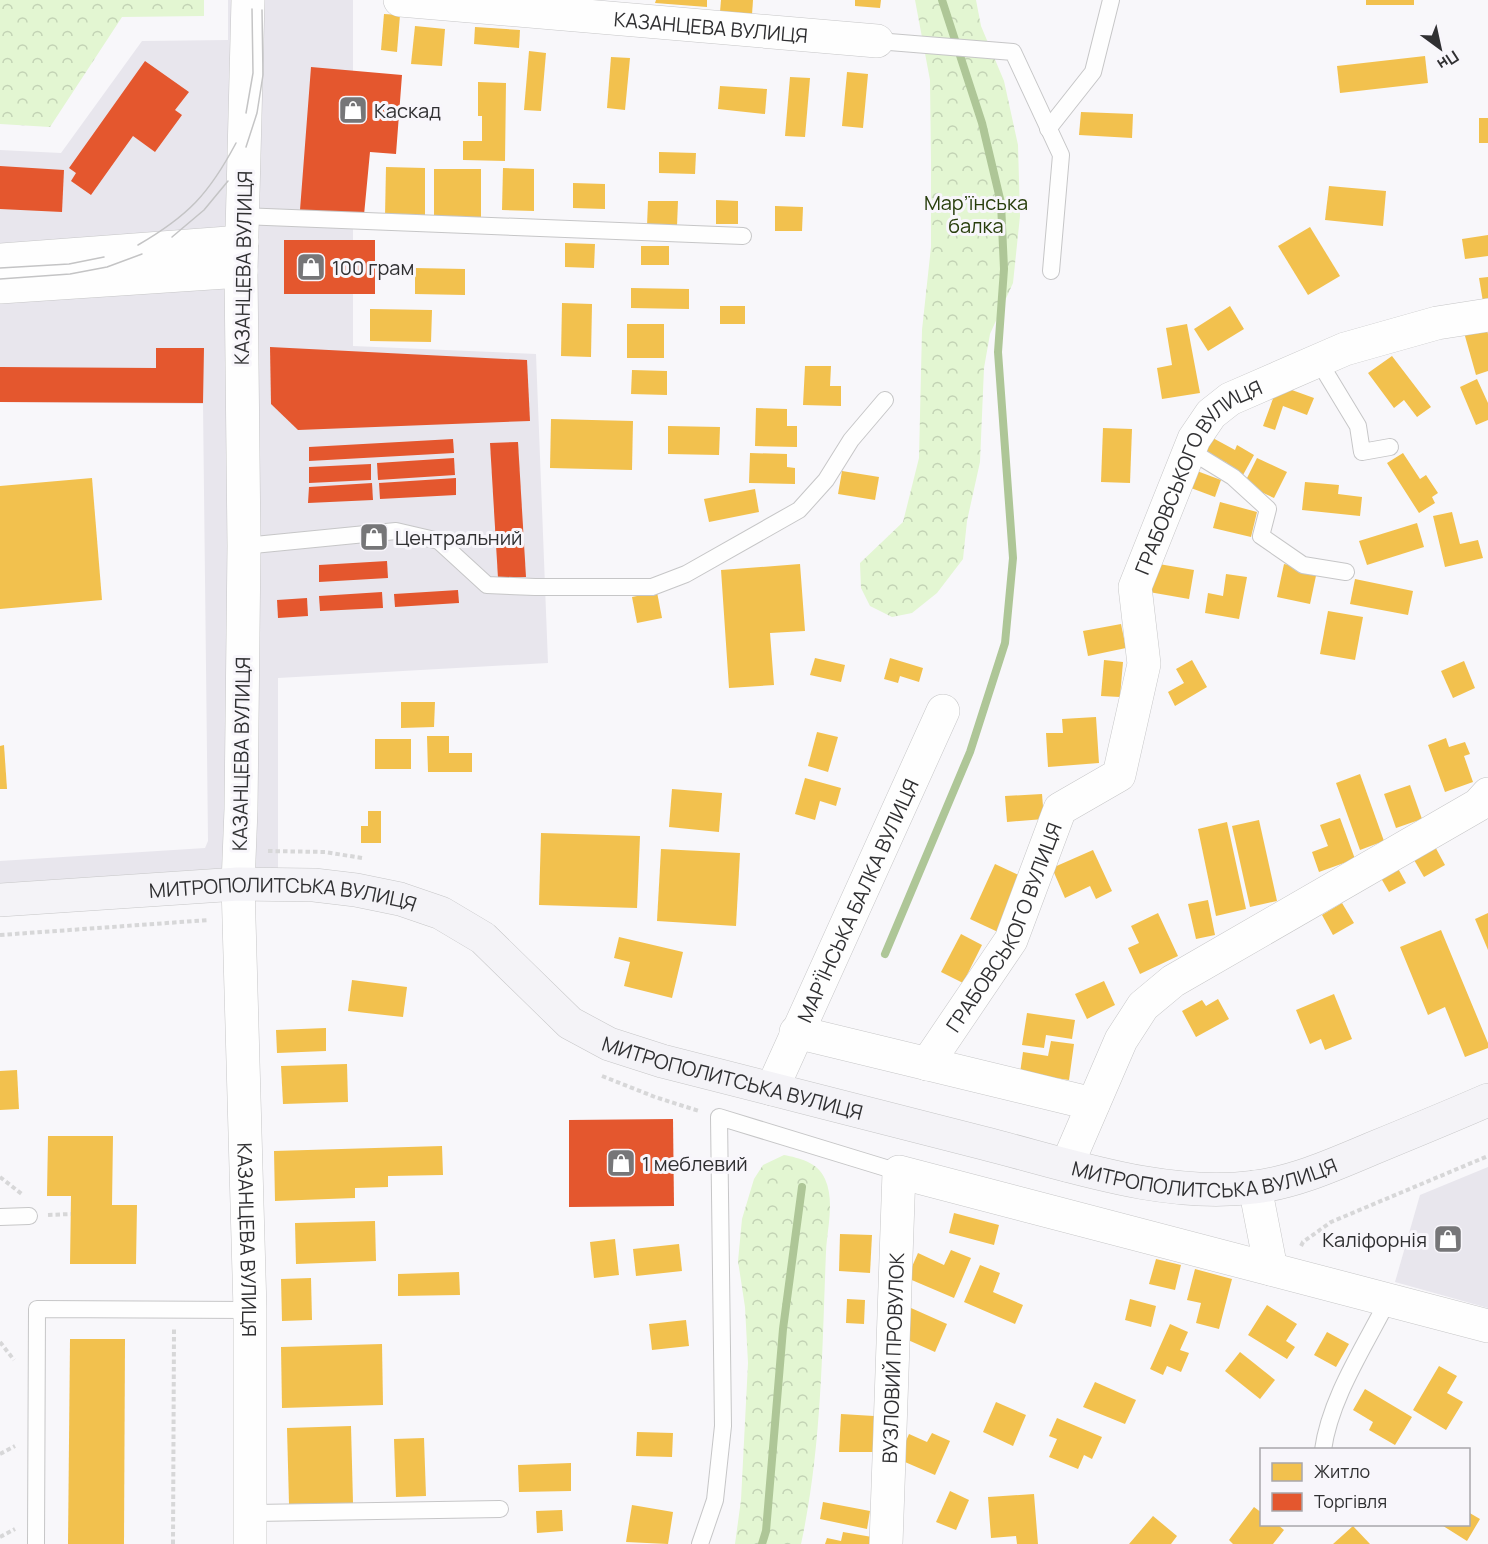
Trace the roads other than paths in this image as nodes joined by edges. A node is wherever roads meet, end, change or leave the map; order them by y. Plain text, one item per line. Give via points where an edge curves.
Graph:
1 (248, 0) edge
2 (400, 0) edge
3 (1111, 0) edge
4 (877, 41) joint
5 (1048, 129) junction
6 (743, 236) dead end
7 (242, 243) junction
8 (0, 260) edge
9 (1051, 271) dead end
10 (0, 287) edge
11 (1488, 315) edge
12 (1318, 360) junction
13 (885, 400) dead end
14 (1390, 447) dead end
15 (1189, 450) junction
16 (244, 546) junction
17 (1346, 572) dead end
18 (943, 711) dead end
19 (1488, 794) edge
20 (238, 884) junction
21 (0, 900) edge
22 (796, 1032) junction
23 (927, 1064) junction
24 (772, 1089) junction
25 (1488, 1100) edge
26 (1093, 1104) junction
27 (1067, 1165) junction
28 (899, 1172) junction
29 (1255, 1187) junction
30 (29, 1215) dead end
31 (0, 1217) edge
32 (1279, 1271) junction
33 (1388, 1300) junction
34 (250, 1310) junction
35 (1488, 1326) edge
36 (1323, 1448) edge
37 (500, 1509) dead end
38 (249, 1529) edge
39 (36, 1544) edge
40 (700, 1544) edge
41 (886, 1544) edge

1 - 7 street, КАЗАНЦЕВА ВУЛИЦЯ
2 - 4 street, КАЗАНЦЕВА ВУЛИЦЯ
3 - 5 lane via 1093,72
4 - 5 lane via 1013,52
5 - 9 lane via 1061,155
6 - 7 lane
7 - 8 street
7 - 10 street
7 - 16 street, КАЗАНЦЕВА ВУЛИЦЯ
11 - 12 street, ГРАБОВСЬКОГО ВУЛИЦЯ via 1437,323
12 - 14 lane via 1358,426 1362,452
12 - 15 street, ГРАБОВСЬКОГО ВУЛИЦЯ via 1230,399 1211,414
13 - 16 lane via 799,510 686,574 652,587 487,585 439,541 396,531
15 - 17 lane via 1233,477 1268,509 1261,536 1303,565
15 - 23 street, ГРАБОВСЬКОГО ВУЛИЦЯ via 1135,587 1144,664 1119,775 1060,809 1011,940
16 - 20 street, КАЗАНЦЕВА ВУЛИЦЯ
18 - 22 street, МАР’ЇНСЬКА БАЛКА ВУЛИЦЯ
19 - 26 street via 1478,805 1173,981 1143,1006 1121,1040
20 - 21 main road, МИТРОПОЛИТСЬКА ВУЛИЦЯ
20 - 24 main road, МИТРОПОЛИТСЬКА ВУЛИЦЯ via 356,890 441,913 483,938 570,1023 609,1044
20 - 34 street, КАЗАНЦЕВА ВУЛИЦЯ
22 - 23 street
22 - 24 street, МАР’ЇНСЬКА БАЛКА ВУЛИЦЯ
23 - 26 street
24 - 27 main road, МИТРОПОЛИТСЬКА ВУЛИЦЯ
25 - 29 main road, МИТРОПОЛИТСЬКА ВУЛИЦЯ via 1329,1167
26 - 27 street
27 - 29 main road, МИТРОПОЛИТСЬКА ВУЛИЦЯ via 1179,1189
28 - 32 street
28 - 40 lane via 719,1117 723,1426 715,1500
28 - 41 street, ВУЗЛОВИЙ ПРОВУЛОК
29 - 32 street
30 - 31 lane
32 - 33 street
33 - 35 street
33 - 36 lane via 1326,1427
34 - 38 street, КАЗАНЦЕВА ВУЛИЦЯ
34 - 39 lane via 37,1309
37 - 38 lane

